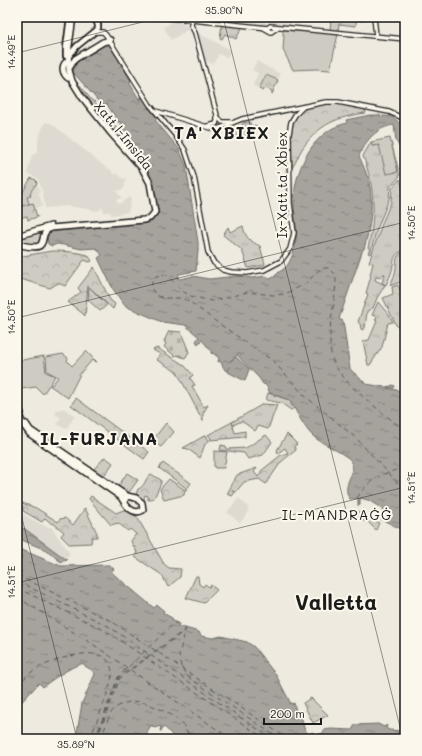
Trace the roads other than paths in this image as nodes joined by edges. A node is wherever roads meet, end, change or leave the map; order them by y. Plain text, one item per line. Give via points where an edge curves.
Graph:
1 (72, 17) edge
2 (93, 17) edge
3 (152, 17) edge
4 (374, 17) edge
5 (192, 20) junction
6 (96, 32) junction
7 (376, 36) junction
8 (405, 39) edge
9 (110, 40) junction
10 (67, 58) junction
11 (69, 70) junction
12 (303, 107) junction
13 (294, 108) junction
14 (161, 114) junction
15 (217, 115) junction
16 (295, 115) junction
17 (242, 119) junction
18 (405, 119) edge
19 (207, 126) junction
20 (35, 230) junction
21 (19, 235) edge
22 (44, 238) junction
23 (17, 244) edge
24 (23, 246) junction
25 (17, 404) edge
26 (17, 411) edge
27 (28, 429) junction
28 (128, 496) junction
29 (124, 502) junction

1 - 10 highway, Xatt l-Imsida
2 - 6 main road via 98,26
3 - 5 main road
4 - 7 main road
5 - 7 main road via 270,29 278,27
5 - 15 main road
6 - 9 main road via 103,32
6 - 10 main road via 77,46
7 - 8 main road
9 - 11 highway via 75,59
9 - 14 main road, Ix-Xatt ta' Xbiex via 150,105
10 - 11 highway, Xatt l-Imsida
10 - 20 highway, Xatt l-Imsida via 63,66 64,72 73,89 145,176 153,212 145,218 62,224
11 - 22 highway, Xatt l-Imsida via 72,81 82,97 147,176 155,212 146,220 51,228 44,233
12 - 13 main road
12 - 16 main road, Ix-Xatt ta' Xbiex
12 - 18 main road via 338,102 391,112
13 - 16 main road, Ix-Xatt ta' Xbiex
13 - 17 main road
14 - 16 main road, Ix-Xatt ta' Xbiex via 189,157 210,258 224,270 247,273 274,266 284,258 292,244 294,233 289,134
14 - 19 main road
15 - 17 main road via 221,122
15 - 19 main road via 216,124
17 - 19 main road via 220,128
20 - 21 highway, Xatt l-Imsida
20 - 22 highway via 41,232
21 - 24 highway
22 - 24 highway, Xatt l-Imsida via 40,246 35,248
23 - 24 highway, Xatt l-Imsida
25 - 27 highway
26 - 27 highway
27 - 28 highway
27 - 29 highway via 32,436 121,497
28 - 29 highway
28 - 29 highway via 140,501 144,506 143,510 134,512

